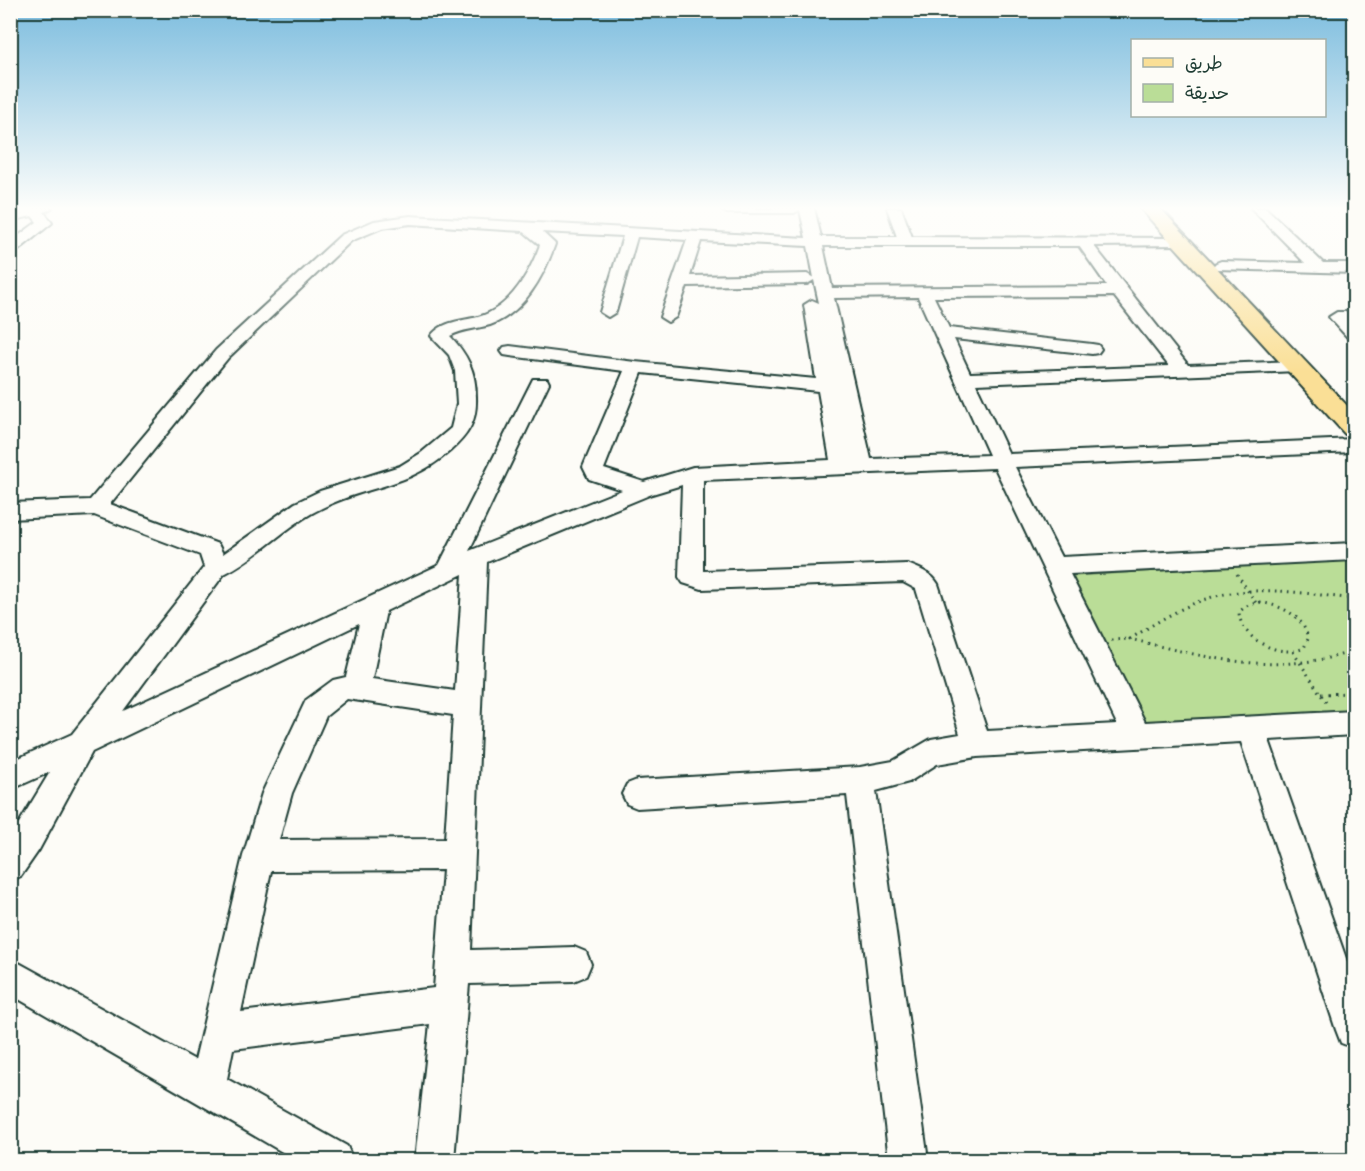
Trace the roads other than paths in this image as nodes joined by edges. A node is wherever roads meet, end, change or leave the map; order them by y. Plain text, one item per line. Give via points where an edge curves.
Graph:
1 (320, 263) edge
2 (538, 263) edge
3 (623, 263) edge
4 (687, 263) edge
5 (807, 263) edge
6 (815, 263) edge
7 (1099, 263) edge
8 (1199, 263) edge
9 (1218, 263) edge
10 (1314, 263) edge
11 (1221, 266) junction
12 (1318, 267) junction
13 (1354, 268) edge
14 (807, 279) junction
15 (681, 281) junction
16 (1119, 291) junction
17 (993, 292) junction
18 (826, 293) junction
19 (924, 293) junction
20 (608, 312) dead end
21 (1136, 312) junction
22 (668, 317) dead end
23 (1354, 317) edge
24 (942, 332) junction
25 (1354, 334) edge
26 (1092, 349) dead end
27 (510, 351) dead end
28 (1297, 366) junction
29 (635, 367) junction
30 (1183, 371) junction
31 (965, 379) junction
32 (540, 383) dead end
33 (827, 386) junction
34 (1354, 404) edge
35 (1354, 428) edge
36 (1354, 445) edge
37 (1002, 461) junction
38 (851, 465) junction
39 (693, 474) junction
40 (644, 489) junction
41 (96, 507) junction
42 (10, 512) edge
43 (1354, 551) edge
44 (476, 558) junction
45 (1056, 566) junction
46 (216, 568) junction
47 (447, 571) junction
48 (375, 606) junction
49 (357, 688) junction
50 (468, 705) junction
51 (1354, 723) edge
52 (1251, 729) junction
53 (1137, 735) junction
54 (82, 743) junction
55 (977, 744) junction
56 (10, 777) edge
57 (860, 781) junction
58 (637, 794) dead end
59 (459, 854) junction
60 (259, 856) junction
61 (10, 865) edge
62 (574, 964) dead end
63 (453, 967) junction
64 (10, 975) edge
65 (449, 1004) junction
66 (1354, 1030) edge
67 (220, 1033) junction
68 (207, 1086) junction
69 (333, 1161) edge
70 (435, 1161) edge
71 (908, 1161) edge

1 - 41 street via 222,354
2 - 46 street via 519,300 488,320 440,336 465,368 467,397 459,432 433,455 406,471 306,506 276,524 230,562
3 - 20 street
4 - 15 street
5 - 14 street
6 - 18 street
7 - 16 street
8 - 28 main road
9 - 11 main road
10 - 12 street
11 - 12 street
11 - 34 main road
12 - 13 street
14 - 15 street
14 - 33 street
15 - 22 street
16 - 17 street
16 - 21 street
17 - 19 street
17 - 21 street
18 - 19 street
18 - 38 street
19 - 24 street
21 - 30 street
23 - 25 street via 1337,317
24 - 26 street
24 - 31 street
27 - 29 street
28 - 30 street
28 - 35 main road
29 - 33 street
29 - 40 street via 593,467 596,474
30 - 31 street
31 - 37 street
32 - 47 street
33 - 38 street
36 - 37 street
37 - 38 street
37 - 45 street
38 - 39 street
39 - 40 street
39 - 55 street via 691,577 702,580 908,573 926,585
40 - 44 street
41 - 42 street
41 - 46 street via 210,550
43 - 45 street
44 - 47 street
44 - 50 street
45 - 53 street
46 - 54 street
47 - 48 street
48 - 49 street
48 - 54 street
49 - 50 street
49 - 60 street via 342,688 316,708 277,793
50 - 59 street
51 - 52 street
52 - 53 street
52 - 66 street
53 - 55 street
54 - 56 street
54 - 61 street
55 - 57 street via 931,752 899,772
57 - 58 street
57 - 71 street
59 - 60 street
59 - 63 street
60 - 67 street
62 - 63 street
63 - 65 street
64 - 68 street
65 - 67 street
65 - 70 street
67 - 68 street
68 - 69 street

